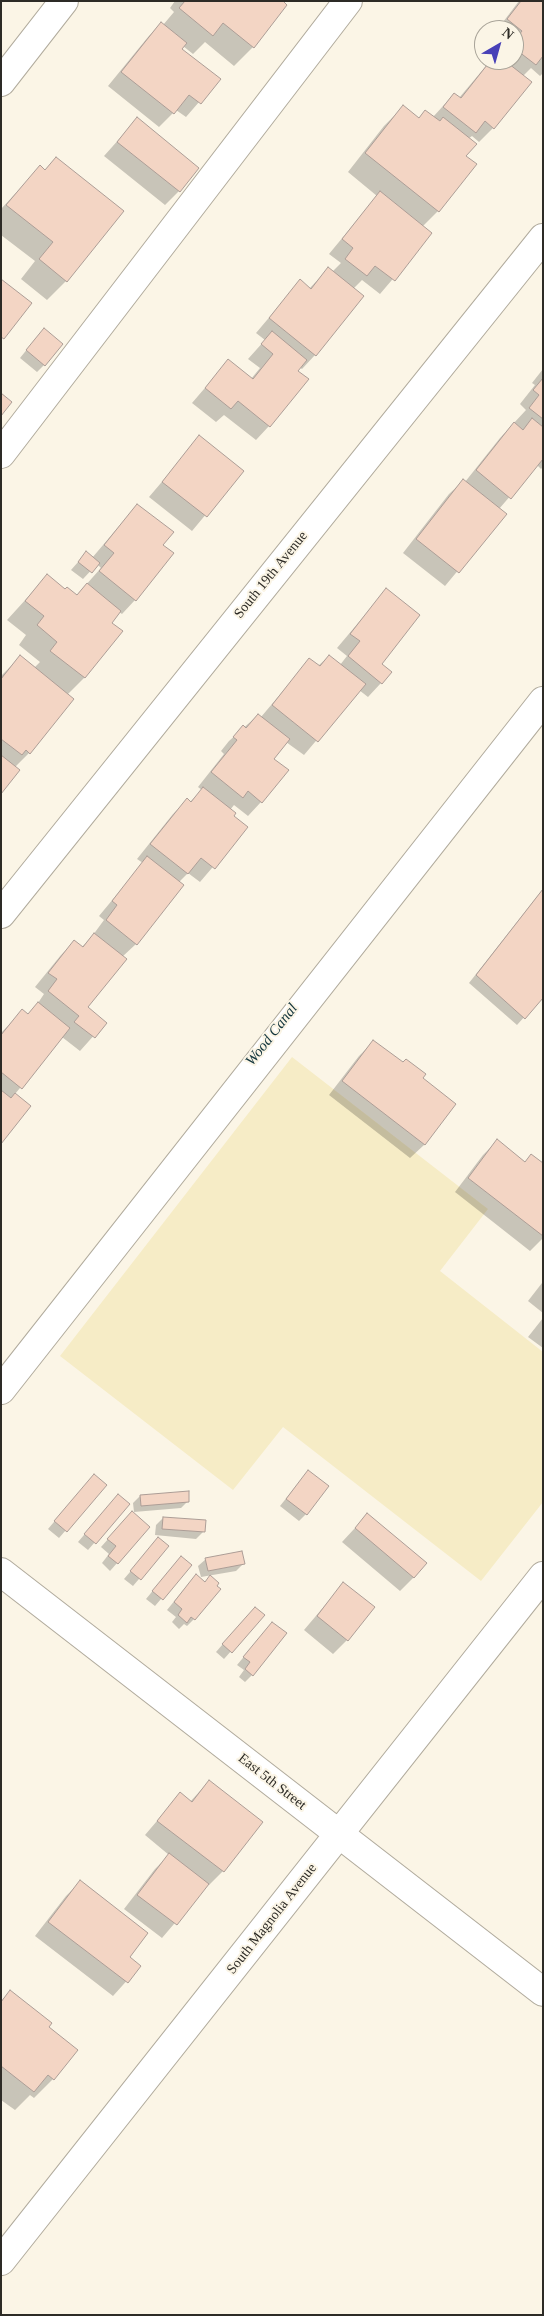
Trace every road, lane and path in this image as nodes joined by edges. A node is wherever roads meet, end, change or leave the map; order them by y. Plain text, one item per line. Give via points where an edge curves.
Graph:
1 (64, 1) edge
2 (348, 1) edge
3 (1, 82) edge
4 (543, 238) edge
5 (1, 454) edge
6 (543, 702) edge
7 (1, 914) edge
8 (1, 1390) edge
9 (1, 1572) edge
10 (543, 1576) edge
11 (339, 1835) junction
12 (543, 1992) edge
13 (1, 2261) edge

1 - 3 street
2 - 5 street
4 - 7 street, South 19th Avenue
6 - 8 street
9 - 11 street, East 5th Street
10 - 11 street, South Magnolia Avenue
11 - 12 street, East 5th Street
11 - 13 street, South Magnolia Avenue

